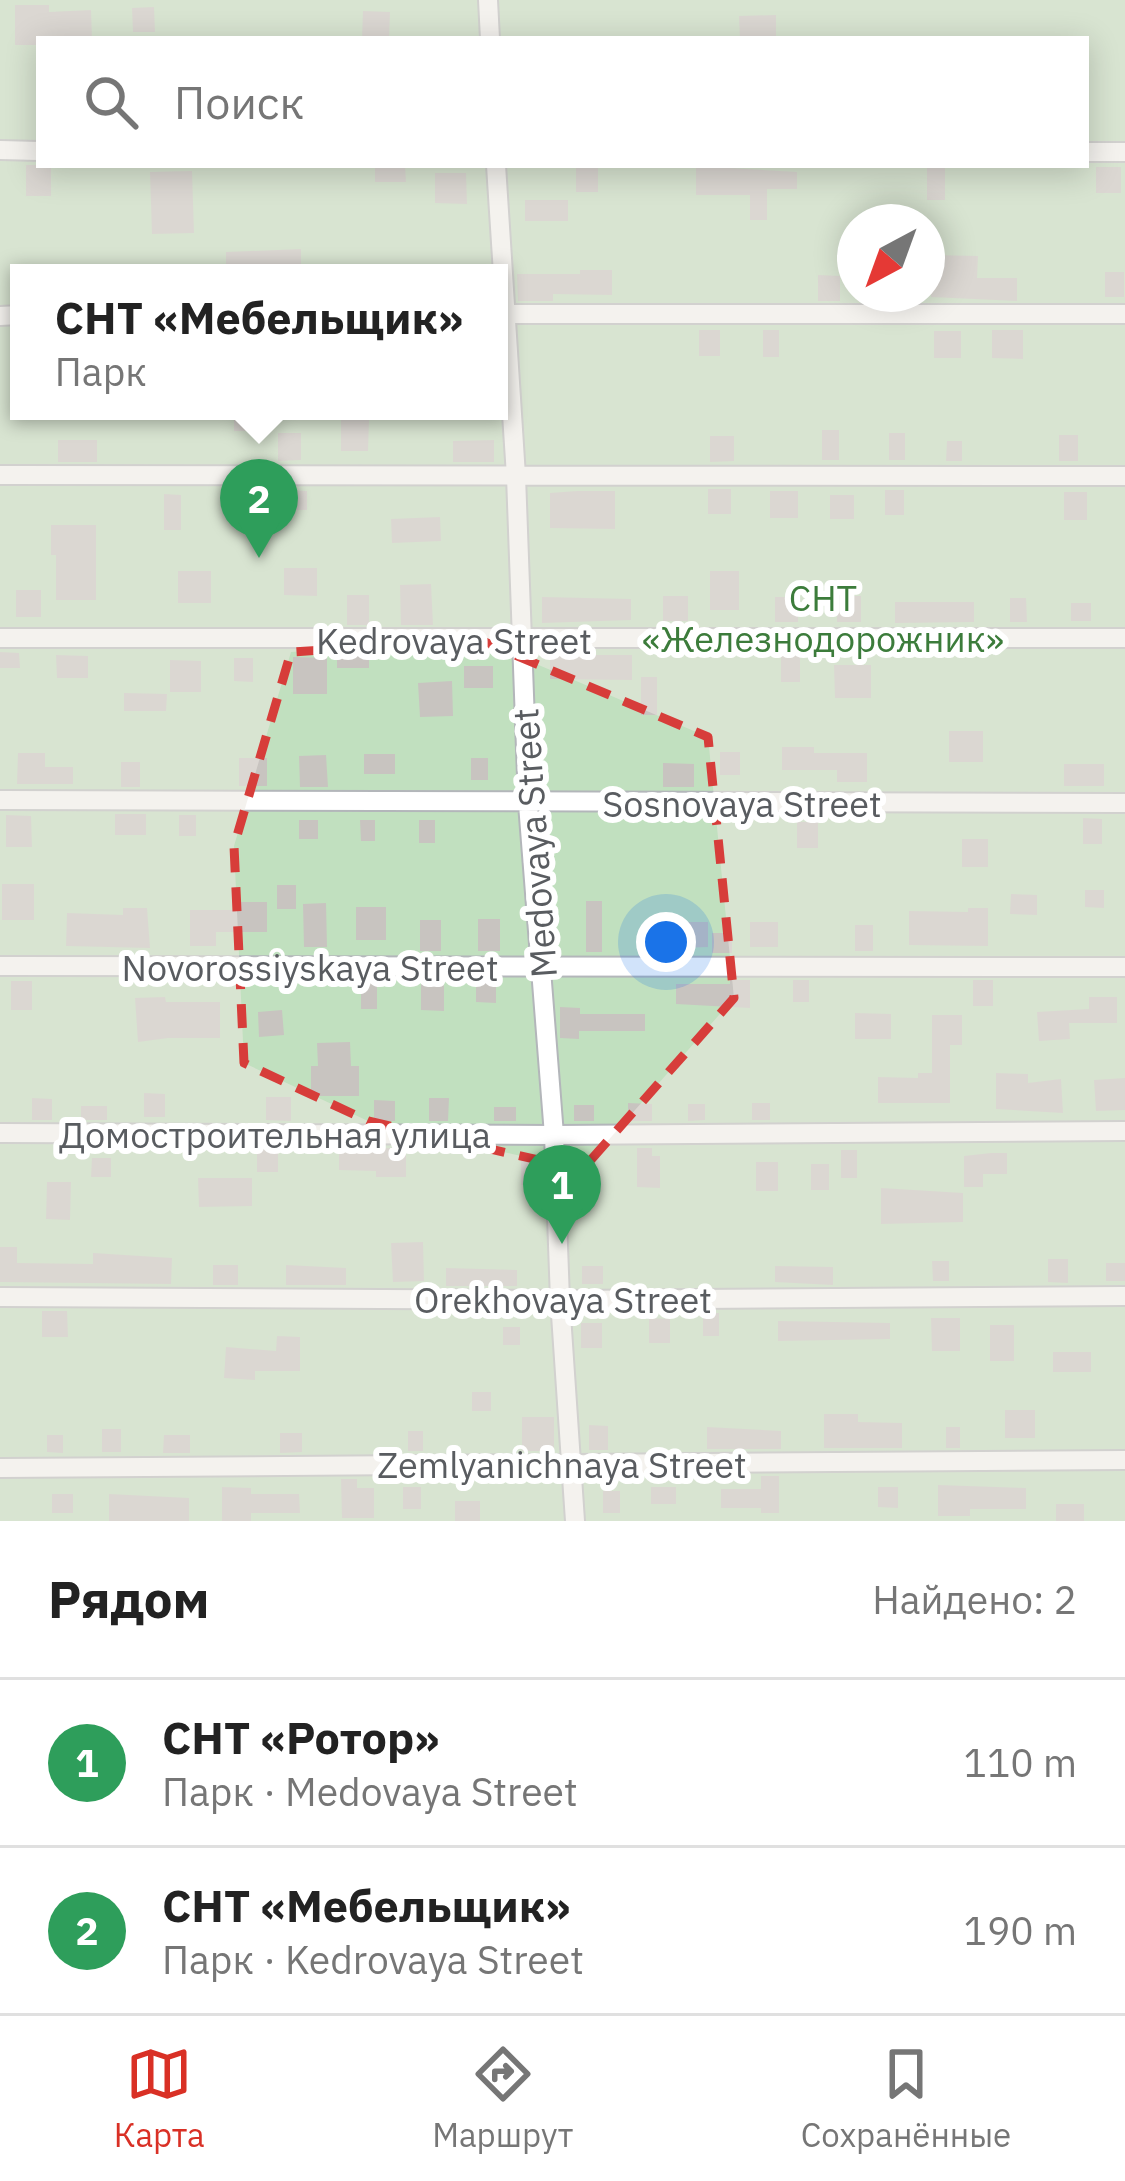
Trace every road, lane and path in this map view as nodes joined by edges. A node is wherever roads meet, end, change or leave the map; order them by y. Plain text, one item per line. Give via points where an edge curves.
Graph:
1 (488, 0) edge
2 (490, 36) edge
3 (0, 151) edge
4 (36, 151) edge
5 (1089, 152) edge
6 (1125, 152) edge
7 (496, 168) edge
8 (501, 264) edge
9 (508, 314) edge
10 (1125, 314) edge
11 (508, 376) edge
12 (0, 475) edge
13 (516, 476) junction
14 (1125, 476) edge
15 (0, 638) edge
16 (1125, 638) edge
17 (521, 640) junction
18 (0, 800) edge
19 (1125, 802) edge
20 (528, 803) junction
21 (0, 965) edge
22 (1125, 967) edge
23 (543, 968) junction
24 (1125, 1131) edge
25 (0, 1133) edge
26 (554, 1135) junction
27 (1125, 1296) edge
28 (0, 1297) edge
29 (560, 1300) junction
30 (1125, 1460) edge
31 (571, 1463) junction
32 (0, 1468) edge
33 (575, 1521) edge

1 - 2 street
3 - 4 street
5 - 6 street
7 - 8 street, Medovaya Street
9 - 10 street
11 - 13 street, Medovaya Street
12 - 13 street
13 - 14 street
13 - 17 street, Medovaya Street
15 - 17 street, Kedrovaya Street
16 - 17 street, Kedrovaya Street
17 - 20 street, Medovaya Street
18 - 20 street, Sosnovaya Street
19 - 20 street, Sosnovaya Street
20 - 23 street, Medovaya Street
21 - 23 street, Novorossiyskaya Street
22 - 23 street, Novorossiyskaya Street
23 - 26 street, Medovaya Street
24 - 26 street, Домостроительная улица
25 - 26 street, Домостроительная улица
26 - 29 street, Medovaya Street
27 - 29 street, Orekhovaya Street
28 - 29 street, Orekhovaya Street
29 - 31 street, Medovaya Street
30 - 31 street, Zemlyanichnaya Street
31 - 32 street, Zemlyanichnaya Street
31 - 33 street, Medovaya Street

